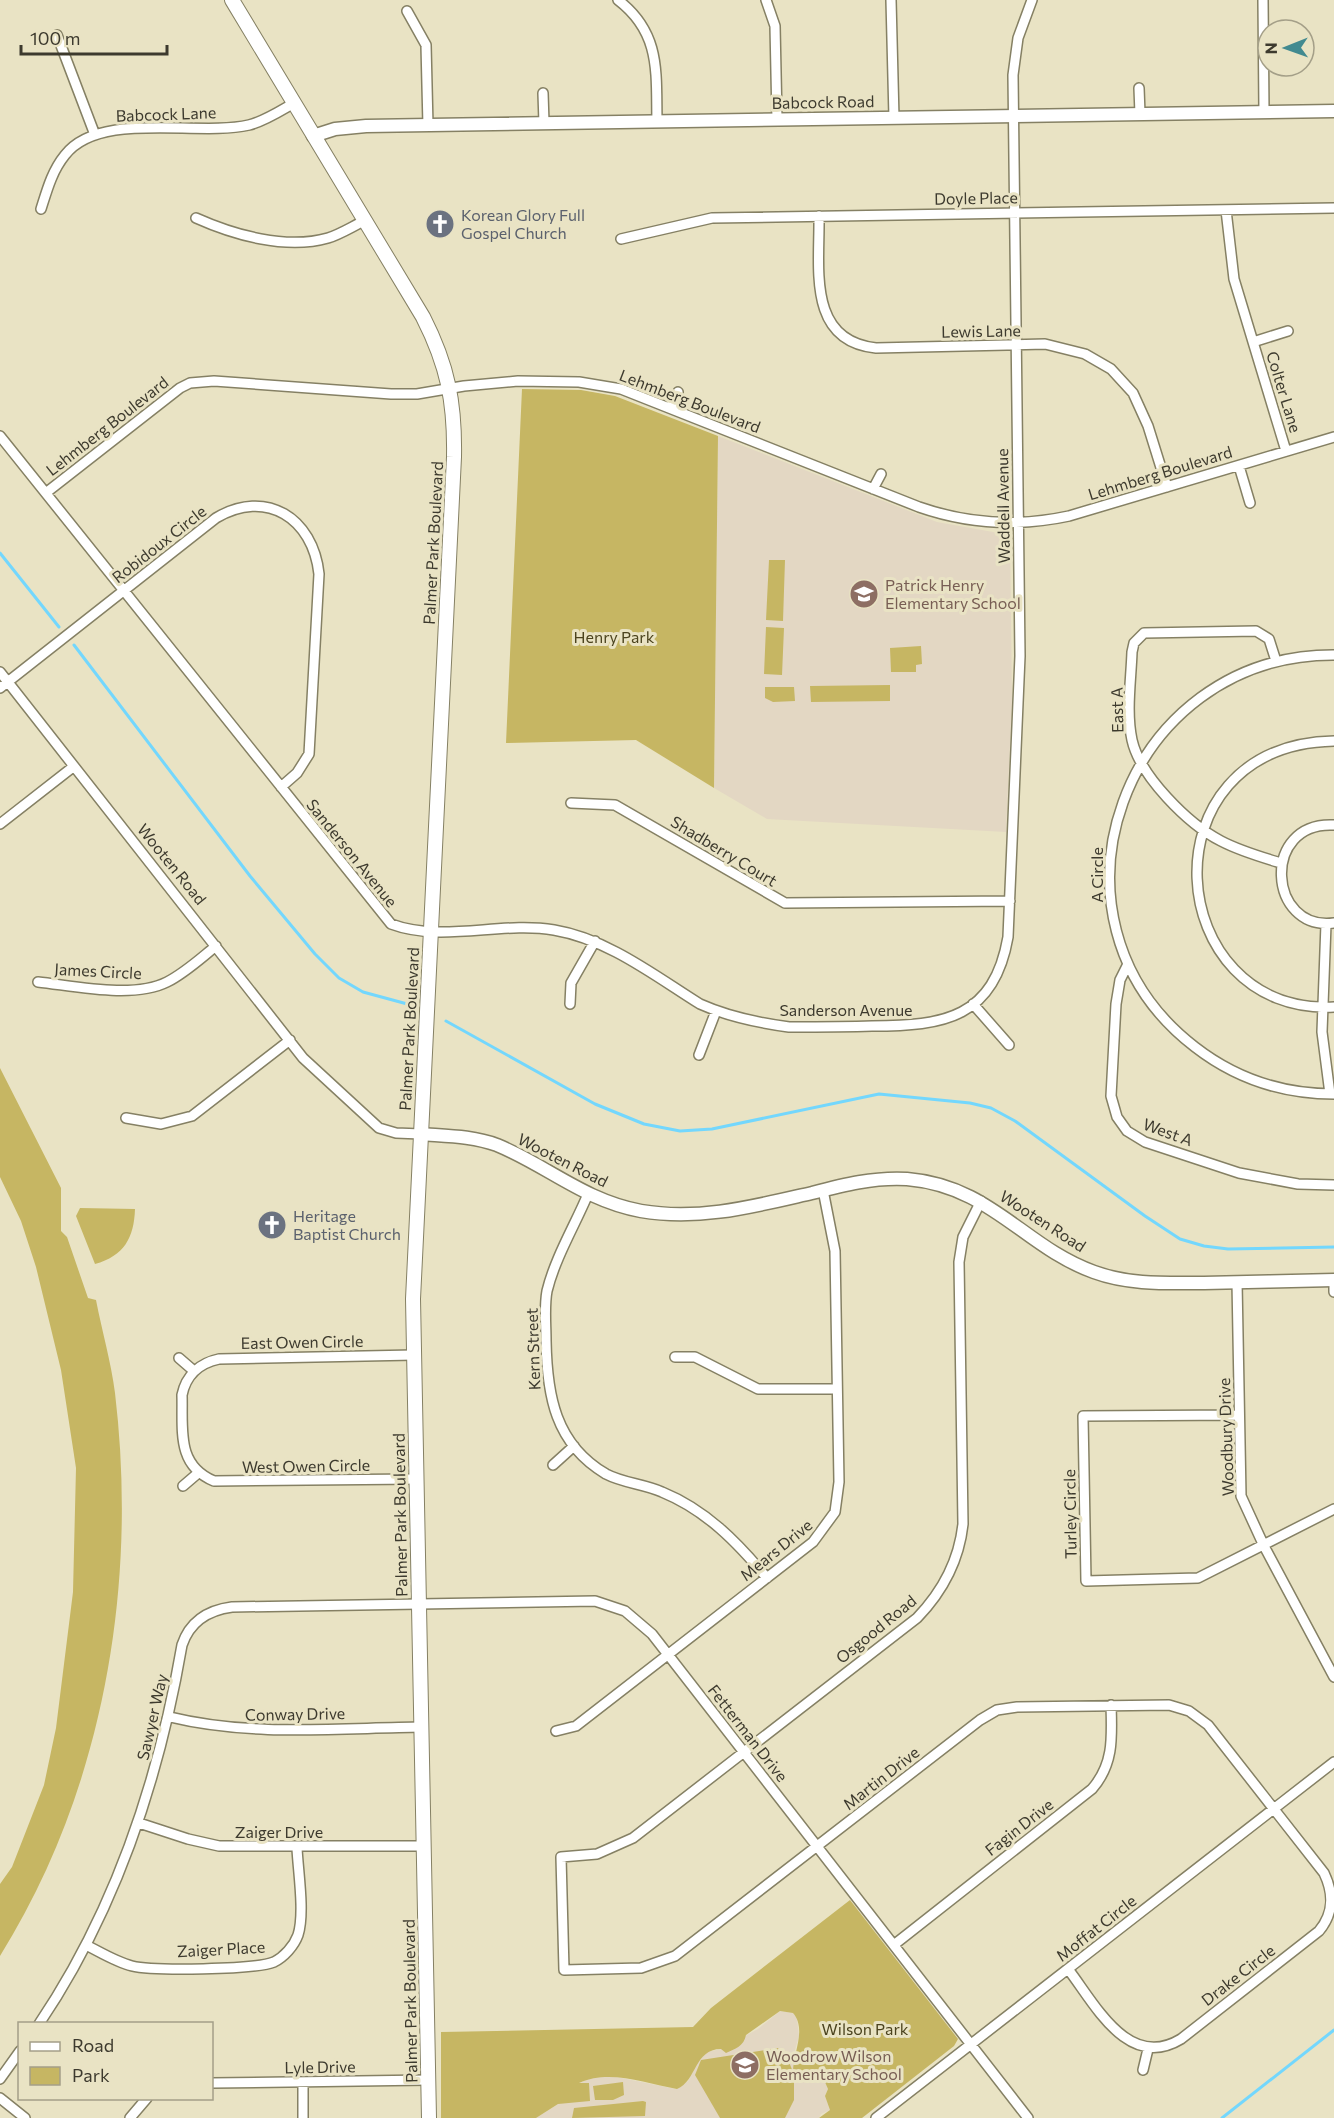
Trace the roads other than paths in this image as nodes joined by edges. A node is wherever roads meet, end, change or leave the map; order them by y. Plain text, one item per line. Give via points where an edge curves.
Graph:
1 (232, 0) edge
2 (618, 0) edge
3 (765, 0) edge
4 (891, 0) edge
5 (1032, 0) edge
6 (1263, 0) edge
7 (407, 10) dead end
8 (57, 35) dead end
9 (1139, 88) dead end
10 (543, 93) dead end
11 (294, 103) junction
12 (1334, 111) edge
13 (1264, 112) junction
14 (1140, 114) junction
15 (1013, 116) junction
16 (894, 118) junction
17 (777, 119) junction
18 (657, 121) junction
19 (544, 123) junction
20 (428, 126) junction
21 (95, 135) junction
22 (313, 136) junction
23 (1334, 208) edge
24 (41, 209) dead end
25 (1226, 210) junction
26 (1014, 213) junction
27 (819, 216) junction
28 (196, 218) dead end
29 (366, 220) junction
30 (621, 240) dead end
31 (1288, 331) dead end
32 (1253, 342) junction
33 (1016, 345) junction
34 (450, 388) junction
35 (678, 392) dead end
36 (670, 408) junction
37 (0, 436) edge
38 (1334, 437) edge
39 (1286, 451) junction
40 (1239, 466) junction
41 (881, 474) dead end
42 (1167, 487) junction
43 (873, 489) junction
44 (47, 492) junction
45 (1250, 503) dead end
46 (1018, 523) junction
47 (125, 590) junction
48 (1334, 655) edge
49 (1276, 661) junction
50 (0, 672) edge
51 (4, 685) edge
52 (1334, 741) edge
53 (1140, 763) junction
54 (73, 767) junction
55 (280, 787) junction
56 (571, 803) dead end
57 (0, 824) edge
58 (1334, 825) edge
59 (1203, 830) junction
60 (1281, 863) junction
61 (1010, 901) junction
62 (1330, 923) edge
63 (430, 930) junction
64 (595, 941) junction
65 (216, 946) junction
66 (1128, 964) junction
67 (38, 982) dead end
68 (570, 1004) dead end
69 (973, 1004) junction
70 (1334, 1007) edge
71 (1322, 1008) junction
72 (716, 1011) junction
73 (290, 1040) junction
74 (1009, 1045) dead end
75 (699, 1055) dead end
76 (1332, 1094) edge
77 (126, 1118) dead end
78 (421, 1134) junction
79 (1334, 1185) edge
80 (823, 1190) junction
81 (588, 1194) junction
82 (981, 1201) junction
83 (1334, 1280) edge
84 (1237, 1282) junction
85 (1334, 1292) edge
86 (414, 1355) junction
87 (675, 1357) dead end
88 (179, 1358) dead end
89 (194, 1371) junction
90 (837, 1389) junction
91 (1239, 1415) junction
92 (574, 1446) junction
93 (553, 1466) dead end
94 (197, 1474) junction
95 (417, 1479) junction
96 (183, 1486) dead end
97 (1334, 1509) edge
98 (1264, 1546) junction
99 (767, 1578) junction
100 (418, 1604) junction
101 (668, 1654) junction
102 (1334, 1677) edge
103 (1111, 1705) junction
104 (170, 1717) junction
105 (421, 1727) junction
106 (556, 1731) dead end
107 (744, 1752) junction
108 (1334, 1762) edge
109 (1274, 1809) junction
110 (139, 1822) junction
111 (424, 1846) junction
112 (817, 1847) junction
113 (297, 1848) junction
114 (562, 1898) joint
115 (1333, 1905) edge
116 (895, 1944) junction
117 (86, 1945) junction
118 (1068, 1969) junction
119 (40, 2022) edge
120 (970, 2044) junction
121 (1148, 2049) junction
122 (18, 2054) edge
123 (1143, 2070) dead end
124 (0, 2079) edge
125 (428, 2080) junction
126 (303, 2082) junction
127 (213, 2083) edge
128 (0, 2098) edge
129 (145, 2100) edge
130 (25, 2118) edge
131 (130, 2118) edge
132 (303, 2118) edge
133 (429, 2118) edge
134 (876, 2118) edge
135 (1028, 2118) edge

1 - 11 main road, Palmer Park Boulevard
2 - 18 street via 640,21 654,50
3 - 17 street via 775,26
4 - 16 street
5 - 15 street, Waddell Avenue via 1014,56
6 - 13 street
7 - 20 street via 426,45
8 - 21 street
9 - 14 street
10 - 19 street
11 - 21 street, Babcock Lane via 260,122 236,127 115,130
11 - 22 main road, Palmer Park Boulevard
12 - 13 street, Babcock Road
13 - 14 street, Babcock Road
14 - 15 street, Babcock Road
15 - 16 street, Babcock Road
15 - 26 street, Waddell Avenue
16 - 17 street, Babcock Road
17 - 18 street, Babcock Road
18 - 19 street, Babcock Road
19 - 20 street, Babcock Road
20 - 22 street, Babcock Road via 347,127
21 - 24 street, Babcock Lane via 66,153 50,180
22 - 29 main road, Palmer Park Boulevard
23 - 25 street, Doyle Place
25 - 26 street, Doyle Place
25 - 32 street, Colter Lane via 1231,264
26 - 27 street, Doyle Place
26 - 33 street, Waddell Avenue
27 - 30 street, Doyle Place via 712,218
27 - 33 street, Lewis Lane via 820,298 830,322 845,337 876,348
28 - 29 street via 240,236 306,241 330,238
29 - 34 main road, Palmer Park Boulevard via 423,317 442,357
31 - 32 street, Colter Lane
32 - 39 street, Colter Lane
33 - 42 street, Lewis Lane via 1071,348 1111,369 1142,409
33 - 46 street, Waddell Avenue
34 - 36 street, Lehmberg Boulevard via 518,381 595,383
34 - 44 street, Lehmberg Boulevard via 398,394 214,381 190,384
34 - 63 main road, Palmer Park Boulevard via 454,457
35 - 36 street
36 - 43 street, Lehmberg Boulevard
37 - 44 street, Sanderson Avenue
38 - 39 street, Lehmberg Boulevard
39 - 40 street, Lehmberg Boulevard
40 - 42 street, Lehmberg Boulevard
40 - 45 street
41 - 43 street
42 - 46 street, Lehmberg Boulevard via 1069,516
43 - 46 street, Lehmberg Boulevard via 959,519
44 - 47 street, Sanderson Avenue
46 - 61 street, Waddell Avenue via 1019,721
47 - 51 street, Robidoux Circle
47 - 55 street, Sanderson Avenue
47 - 55 street, Robidoux Circle via 216,518 239,507 276,509 307,533 319,574 311,742 303,764
48 - 49 street, A Circle
49 - 53 street, A Circle via 1229,680 1195,702 1156,740
49 - 53 street, East A via 1269,639 1256,631 1144,633 1134,643 1130,702 1131,737
50 - 51 street, Wooten Road
51 - 54 street, Wooten Road
52 - 59 street via 1292,747 1256,762 1224,792
53 - 59 street, East A
53 - 66 street, A Circle via 1120,810 1110,855 1111,902
54 - 57 street
54 - 65 street, Wooten Road
55 - 63 street, Sanderson Avenue via 385,918 400,927
56 - 61 street, Shadberry Court via 615,805 785,903
58 - 60 street via 1301,833 1288,846
59 - 60 street, East A via 1242,850
59 - 71 street via 1196,863 1198,896 1205,923 1221,951 1238,972 1259,987 1284,999
60 - 62 street via 1281,884 1288,900 1306,918
61 - 69 street, Waddell Avenue via 1002,964 990,988
62 - 71 street
63 - 64 street, Sanderson Avenue via 553,930
63 - 78 main road, Palmer Park Boulevard
64 - 68 street via 571,983
64 - 72 street, Sanderson Avenue
65 - 67 street, James Circle via 168,982 148,989
65 - 73 street, Wooten Road
66 - 76 street, A Circle via 1163,1017 1207,1057 1263,1084
66 - 79 street, West A via 1120,980 1116,1004 1112,1086 1117,1117 1127,1131 1145,1142 1239,1173 1298,1184
69 - 72 street, Sanderson Avenue via 942,1021 903,1026 789,1027
69 - 74 street
70 - 71 street
71 - 76 street via 1323,1052
72 - 75 street
73 - 77 street via 183,1121 161,1124
73 - 78 street, Wooten Road via 370,1122 387,1132
78 - 81 street, Wooten Road via 466,1137 499,1146
78 - 86 main road, Palmer Park Boulevard
80 - 81 street, Wooten Road via 730,1211 687,1215 642,1211
80 - 82 street, Wooten Road via 857,1182 906,1179 932,1182
80 - 90 street, Mears Drive via 835,1251
81 - 92 street, Kern Street via 550,1281 546,1304 549,1394 557,1421
82 - 84 street, Wooten Road via 1056,1253 1095,1272 1159,1283
82 - 107 street, Osgood Road via 960,1248 963,1524 962,1540 950,1574 917,1618
83 - 84 street, Wooten Road
83 - 85 street
84 - 91 street, Woodbury Drive
86 - 89 street, East Owen Circle via 219,1359
86 - 95 main road, Palmer Park Boulevard
87 - 90 street via 695,1357 758,1389
88 - 89 street
89 - 94 street via 184,1387 183,1424 187,1457
90 - 99 street, Mears Drive via 839,1482 835,1512 813,1542
91 - 98 street, Woodbury Drive via 1241,1496
91 - 98 street, Turley Circle via 1083,1416 1086,1581 1198,1578
92 - 93 street
92 - 99 street, Kern Street via 609,1475 662,1492 695,1508 739,1544
94 - 95 street, West Owen Circle via 224,1482
94 - 96 street
95 - 100 main road, Palmer Park Boulevard
97 - 98 street
98 - 102 street, Woodbury Drive
99 - 101 street, Mears Drive
100 - 101 street, Fetterman Drive via 603,1603 625,1611
100 - 104 street, Sawyer Way via 232,1607 208,1613 186,1635
100 - 105 main road, Palmer Park Boulevard
101 - 106 street, Mears Drive via 576,1726
101 - 107 street, Fetterman Drive
103 - 109 street, Martin Drive via 1169,1705 1198,1716
103 - 112 street, Martin Drive via 997,1710
103 - 116 street, Fagin Drive via 1111,1754 1101,1779 1092,1789
104 - 105 street, Conway Drive via 209,1727 247,1730
104 - 110 street, Sawyer Way
105 - 111 main road, Palmer Park Boulevard
107 - 112 street, Fetterman Drive
107 - 114 street, Osgood Road via 620,1846 597,1854 561,1857
108 - 109 street, Moffat Circle
109 - 115 street, Drake Circle via 1324,1873
109 - 118 street, Moffat Circle
110 - 113 street, Zaiger Drive via 219,1846
110 - 117 street, Sawyer Way
111 - 113 street, Zaiger Drive
111 - 125 main road, Palmer Park Boulevard
112 - 114 street, Martin Drive via 675,1956 641,1968 564,1970
112 - 116 street, Fetterman Drive
113 - 117 street, Zaiger Place via 298,1935 285,1955 275,1961 252,1966 142,1967
115 - 121 street, Drake Circle via 1319,1931 1199,2025 1172,2045
116 - 120 street, Fetterman Drive
117 - 119 street, Sawyer Way
118 - 120 street, Moffat Circle
118 - 121 street via 1125,2040
120 - 134 street, Moffat Circle
120 - 135 street, Fetterman Drive
121 - 123 street
122 - 124 street
125 - 126 street, Lyle Drive
125 - 133 main road, Palmer Park Boulevard
126 - 127 street, Lyle Drive
126 - 132 street
128 - 130 street
129 - 131 street

